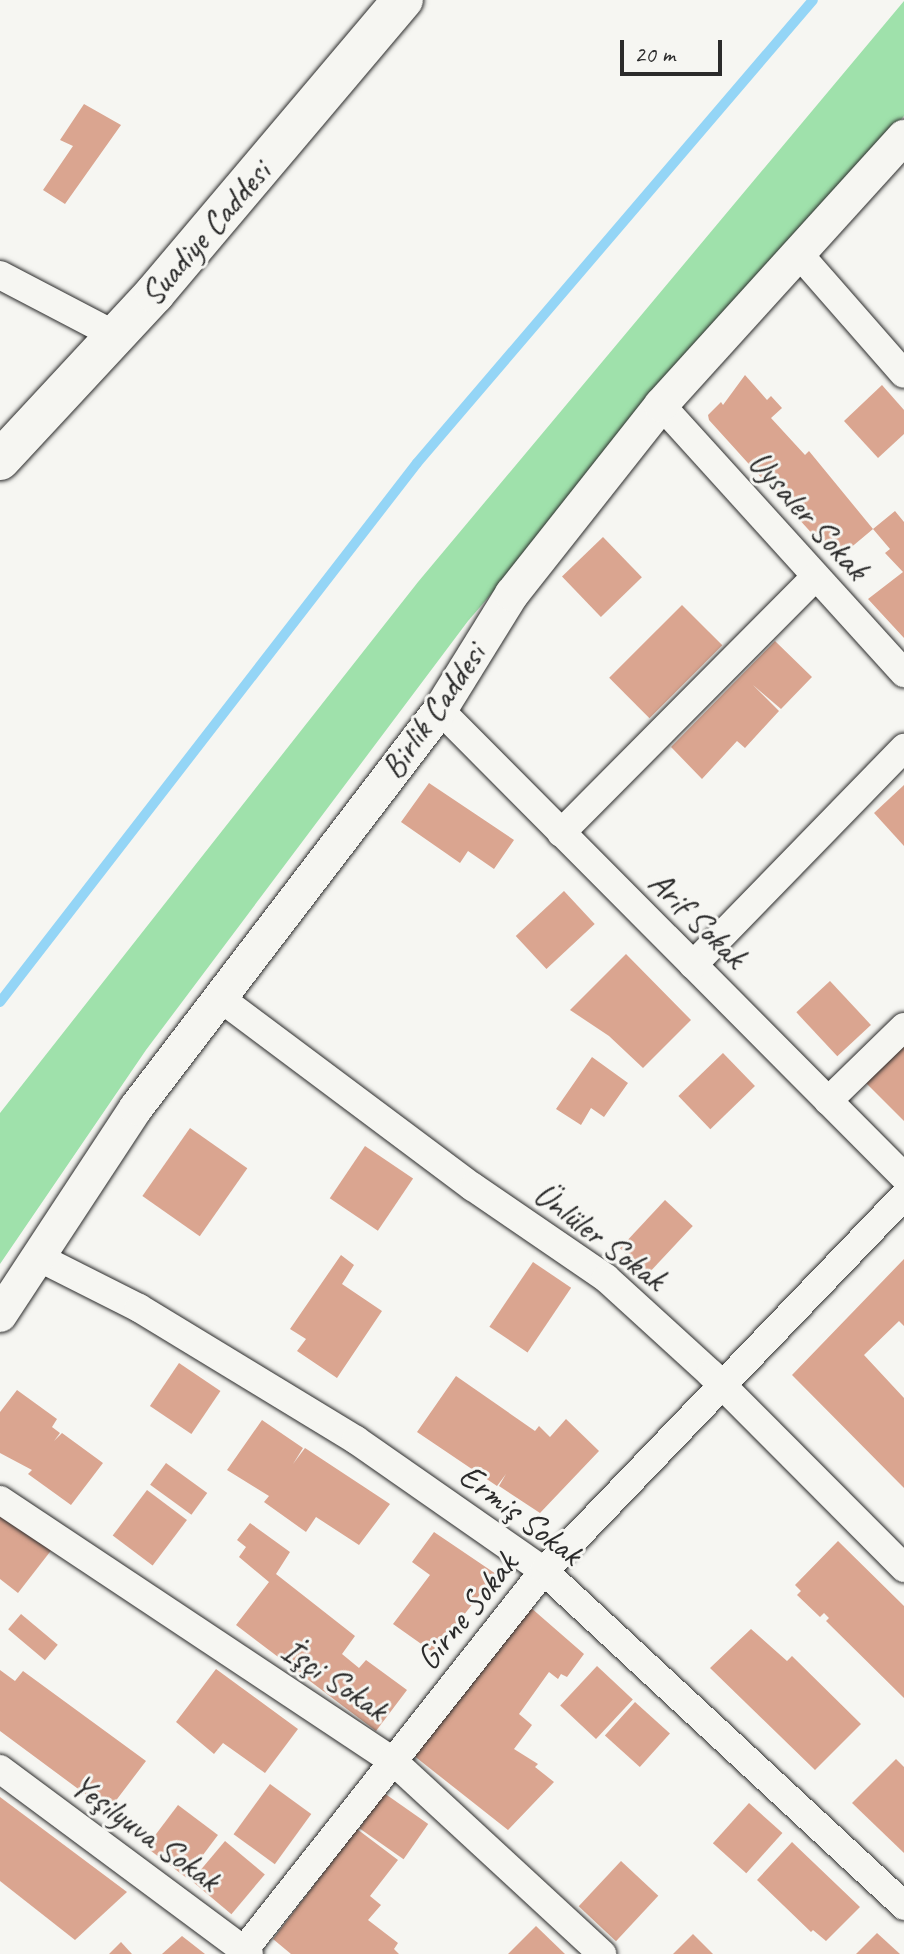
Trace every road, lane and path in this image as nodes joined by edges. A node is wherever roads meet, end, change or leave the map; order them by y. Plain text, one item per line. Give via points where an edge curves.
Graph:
1 (403, 0) edge
2 (904, 137) edge
3 (799, 254) junction
4 (0, 275) edge
5 (115, 335) junction
6 (904, 374) edge
7 (661, 405) junction
8 (0, 460) edge
9 (815, 577) junction
10 (904, 673) edge
11 (440, 710) junction
12 (904, 748) edge
13 (561, 833) junction
14 (693, 965) junction
15 (220, 998) junction
16 (904, 1027) edge
17 (828, 1101) junction
18 (904, 1177) edge
19 (904, 1196) edge
20 (38, 1257) junction
21 (0, 1315) edge
22 (723, 1386) junction
23 (0, 1500) edge
24 (904, 1568) edge
25 (544, 1571) junction
26 (392, 1760) junction
27 (0, 1769) edge
28 (904, 1906) edge
29 (245, 1953) edge
30 (602, 1954) edge

1 - 5 main road, Suadiye Caddesi
2 - 3 street, Birlik Caddesi
3 - 6 street
3 - 7 street, Birlik Caddesi
4 - 5 street
5 - 8 main road, Suadiye Caddesi
7 - 9 street, Uysaler Sokak
7 - 11 street, Birlik Caddesi via 512,594
9 - 10 street, Uysaler Sokak
9 - 13 street
11 - 13 street, Arif Sokak
11 - 15 street, Birlik Caddesi
12 - 14 street
13 - 14 street, Arif Sokak
14 - 17 street, Arif Sokak
15 - 20 street, Birlik Caddesi via 136,1108
15 - 22 street, Ünlüler Sokak via 473,1187 606,1278
16 - 17 street
17 - 18 street, Arif Sokak
19 - 22 street, Girne Sokak
20 - 21 street, Birlik Caddesi
20 - 25 street, Ermiş Sokak via 139,1308 356,1440
22 - 24 street, Ünlüler Sokak
22 - 25 street, Girne Sokak
23 - 26 street, İşçi Sokak
25 - 26 street, Girne Sokak
25 - 28 street, Ermiş Sokak
26 - 29 street, Girne Sokak
26 - 30 street, İşçi Sokak
27 - 29 street, Yeşilyuva Sokak

